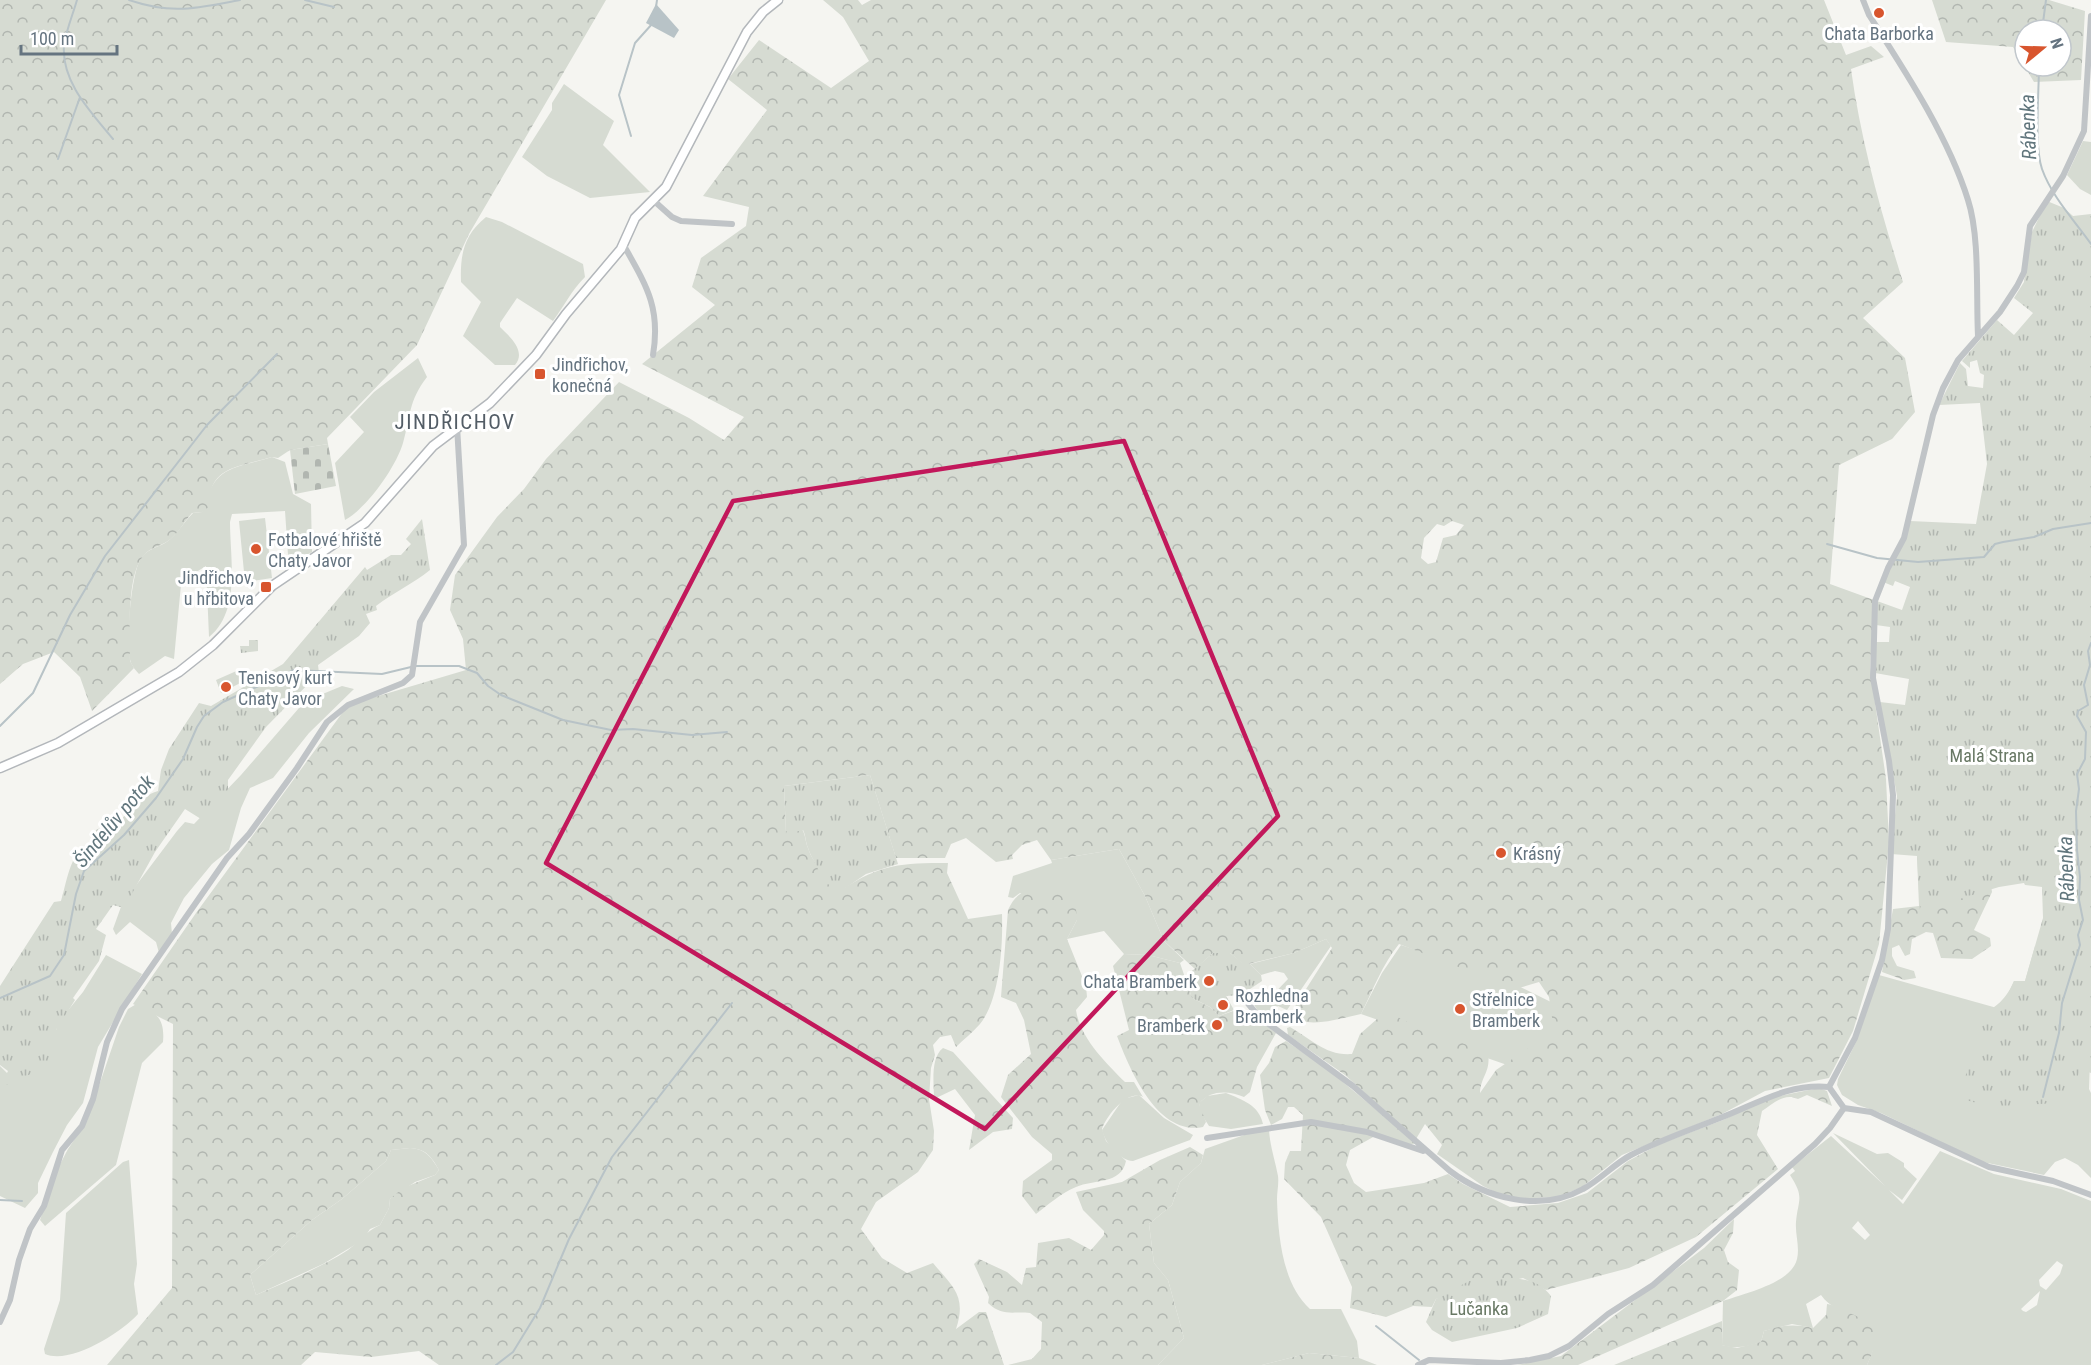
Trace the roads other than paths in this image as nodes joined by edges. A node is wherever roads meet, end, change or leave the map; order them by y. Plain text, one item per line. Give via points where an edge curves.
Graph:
1 (778, 0) edge
2 (1863, 0) edge
3 (2091, 16) edge
4 (653, 200) junction
5 (732, 224) dead end
6 (623, 244) junction
7 (1978, 337) junction
8 (653, 355) dead end
9 (457, 425) junction
10 (0, 768) edge
11 (1246, 1001) dead end
12 (1829, 1087) junction
13 (1844, 1108) junction
14 (1207, 1138) dead end
15 (1430, 1153) junction
16 (2091, 1195) edge
17 (0, 1322) edge
18 (1418, 1365) edge

1 - 4 street via 747,32 672,176
2 - 7 street via 1939,136 1968,200
3 - 7 street via 2084,131 2063,176 2031,226 2018,286
4 - 5 street via 681,221
4 - 6 street via 635,218
6 - 8 street via 652,301 656,321
6 - 9 street via 536,355 490,403
7 - 12 street via 1958,360 1935,407 1904,538 1875,601 1873,678 1893,795 1888,929 1856,1038
9 - 10 street via 433,446 365,523 272,586 213,645 179,672 58,743
9 - 17 street via 464,545 420,622 412,675 403,683 348,705 327,722 249,834 226,858 122,1009 107,1042 93,1100 82,1126 62,1150 44,1206 27,1236
11 - 15 street via 1259,1017 1353,1086
12 - 13 street
12 - 15 street via 1805,1087 1767,1097 1645,1148 1586,1188 1554,1199 1519,1200 1494,1195 1465,1182
13 - 16 street via 1871,1112 1989,1167 2053,1181
13 - 18 street via 1815,1144 1653,1285 1569,1346 1530,1360 1429,1360
14 - 15 street via 1311,1122 1367,1132

